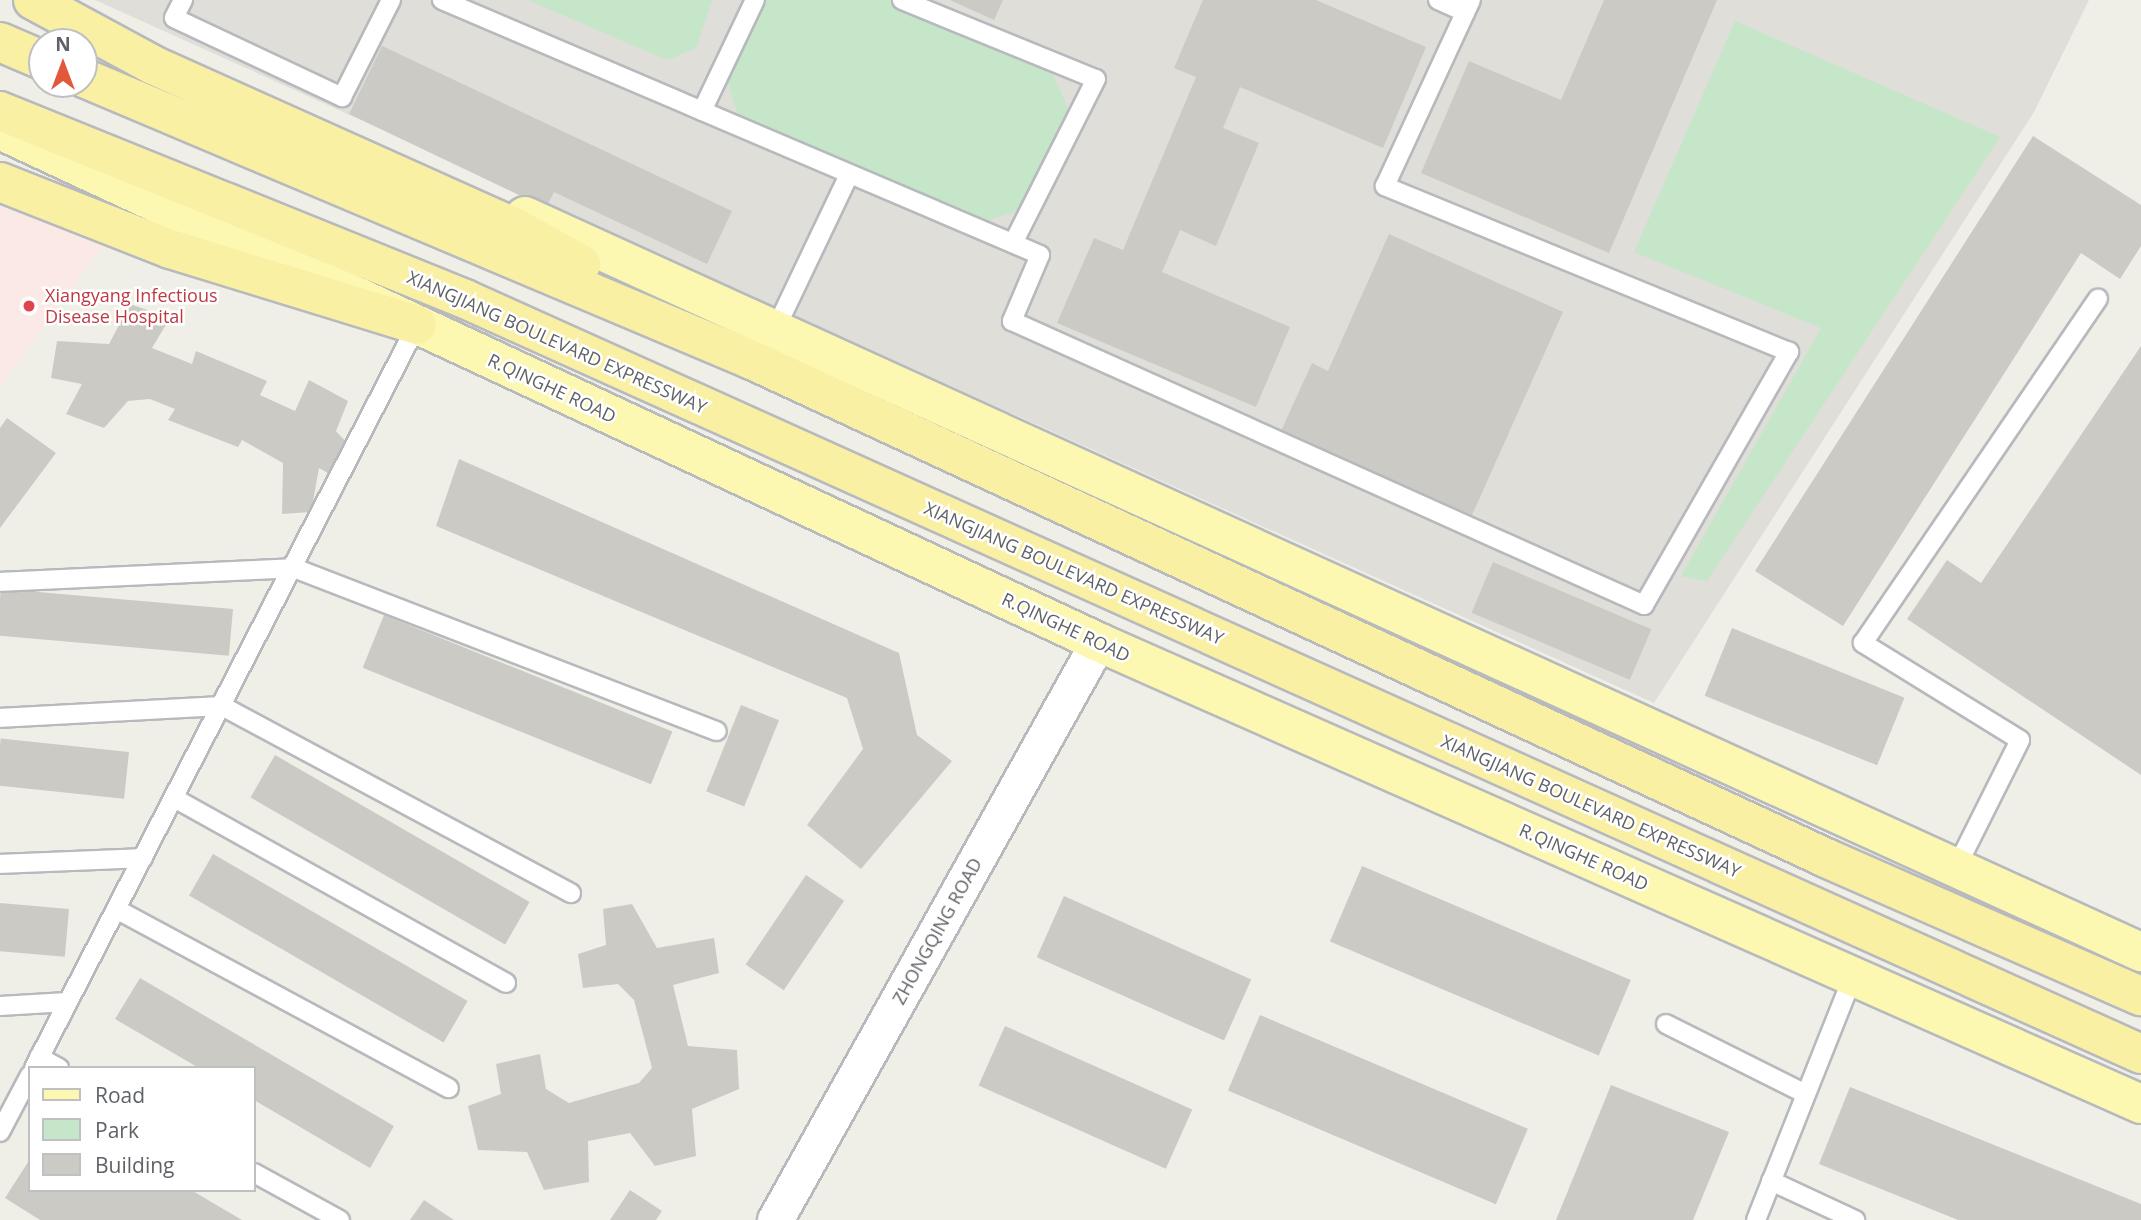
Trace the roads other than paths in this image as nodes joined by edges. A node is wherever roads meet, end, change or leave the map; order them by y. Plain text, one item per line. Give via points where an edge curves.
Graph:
1 (33, 0) edge
2 (48, 0) edge
3 (183, 0) edge
4 (391, 0) edge
5 (442, 0) edge
6 (755, 0) edge
7 (902, 0) edge
8 (1438, 0) edge
9 (1468, 6) edge
10 (0, 42) edge
11 (28, 54) edge
12 (98, 84) edge
13 (0, 111) edge
14 (702, 111) junction
15 (0, 130) edge
16 (849, 175) junction
17 (0, 182) edge
18 (1013, 243) junction
19 (2098, 298) dead end
20 (417, 326) junction
21 (775, 330) junction
22 (754, 361) junction
23 (294, 568) junction
24 (0, 582) edge
25 (1098, 642) junction
26 (222, 706) junction
27 (0, 718) edge
28 (717, 731) dead end
29 (174, 798) junction
30 (143, 858) junction
31 (0, 864) edge
32 (1956, 868) junction
33 (572, 893) dead end
34 (116, 909) junction
35 (2141, 952) edge
36 (1853, 976) junction
37 (506, 983) dead end
38 (2141, 996) edge
39 (67, 1002) junction
40 (0, 1006) edge
41 (1666, 1024) dead end
42 (2141, 1054) edge
43 (36, 1062) edge
44 (28, 1079) edge
45 (449, 1088) dead end
46 (1804, 1093) junction
47 (2141, 1104) edge
48 (0, 1132) edge
49 (256, 1174) edge
50 (1771, 1181) junction
51 (340, 1220) edge
52 (775, 1220) edge
53 (1756, 1220) edge
54 (1855, 1220) edge

1 - 22 highway via 153,65 512,226
2 - 21 main road
3 - 4 lane via 174,18 342,97
5 - 14 lane
6 - 14 lane
7 - 18 lane via 1096,79
8 - 9 lane
9 - 18 lane via 1385,186 1789,352 1644,605 1012,321 1040,255
10 - 11 highway
12 - 22 highway
13 - 42 highway, XIANGJIANG BOULEVARD EXPRESSWAY via 478,305
14 - 16 lane
15 - 20 main road, R.QINGHE ROAD
16 - 18 lane
16 - 21 lane
17 - 20 highway via 170,248
19 - 32 lane via 1863,643 2020,740
20 - 23 lane
20 - 25 main road, R.QINGHE ROAD
21 - 32 main road
22 - 38 highway via 1826,858
23 - 24 lane
23 - 26 lane
23 - 28 lane
25 - 36 main road, R.QINGHE ROAD
25 - 52 street, ZHONGQING ROAD
26 - 27 lane
26 - 29 lane
26 - 33 lane
29 - 30 lane
29 - 37 lane
30 - 31 lane
30 - 34 lane
32 - 35 main road
34 - 39 lane
34 - 45 lane
36 - 46 lane
36 - 47 main road, R.QINGHE ROAD
39 - 40 lane
39 - 43 lane
41 - 46 lane
44 - 48 lane
46 - 50 lane
49 - 51 lane
50 - 53 lane
50 - 54 lane

